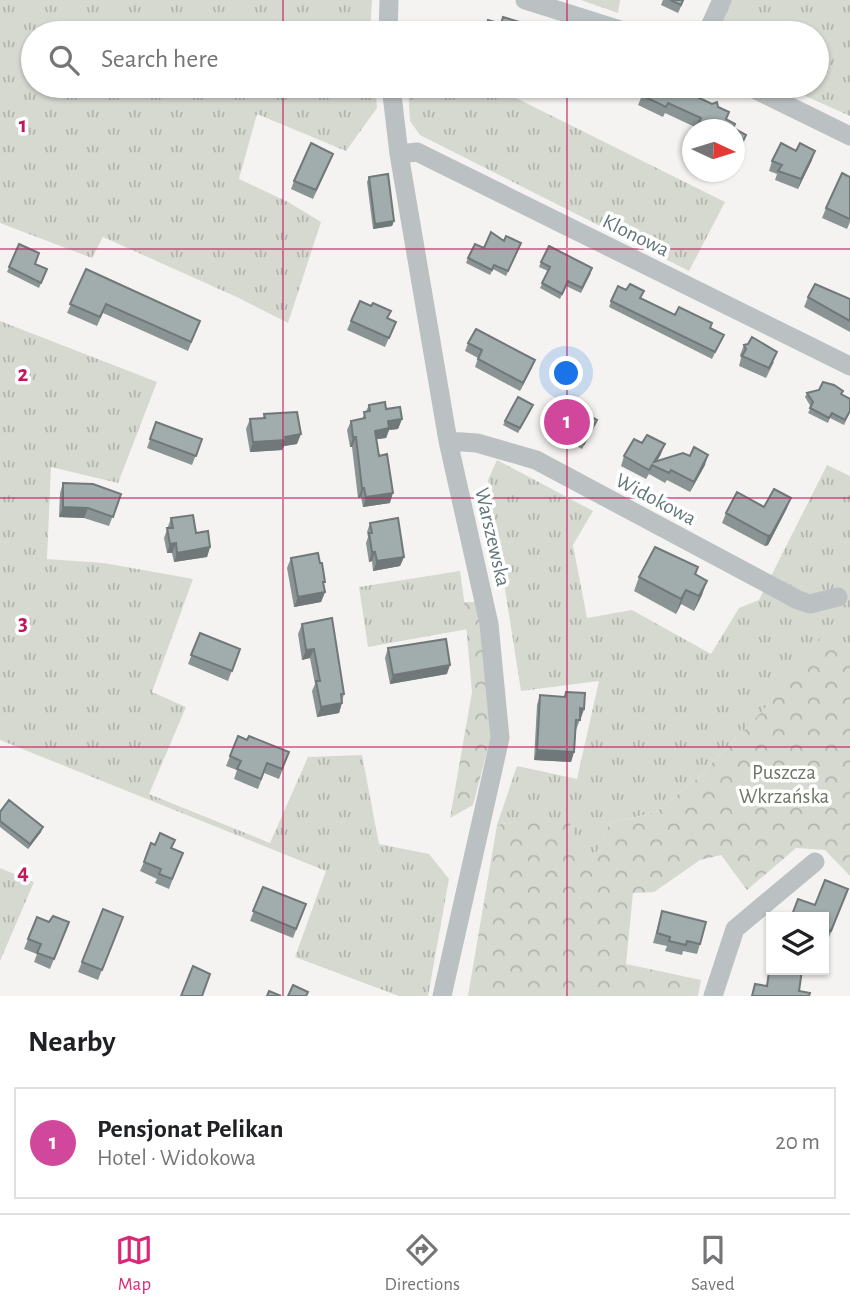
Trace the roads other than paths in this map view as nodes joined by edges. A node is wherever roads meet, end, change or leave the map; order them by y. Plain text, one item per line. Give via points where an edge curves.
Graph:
1 (389, 0) edge
2 (525, 0) edge
3 (722, 0) edge
4 (388, 21) edge
5 (592, 21) edge
6 (712, 21) edge
7 (392, 98) edge
8 (772, 98) edge
9 (850, 136) edge
10 (399, 154) junction
11 (850, 366) edge
12 (448, 441) junction
13 (838, 597) dead end
14 (815, 862) dead end
15 (442, 996) edge
16 (713, 996) edge

1 - 4 street
2 - 5 street
3 - 6 street
7 - 10 street, Warszewska
8 - 9 street
10 - 11 street, Klonowa via 416,152
10 - 12 street, Warszewska
12 - 13 street, Widokowa via 477,443 536,460 798,600 810,604
12 - 15 street, Warszewska via 489,624 500,738
14 - 16 street via 735,929

